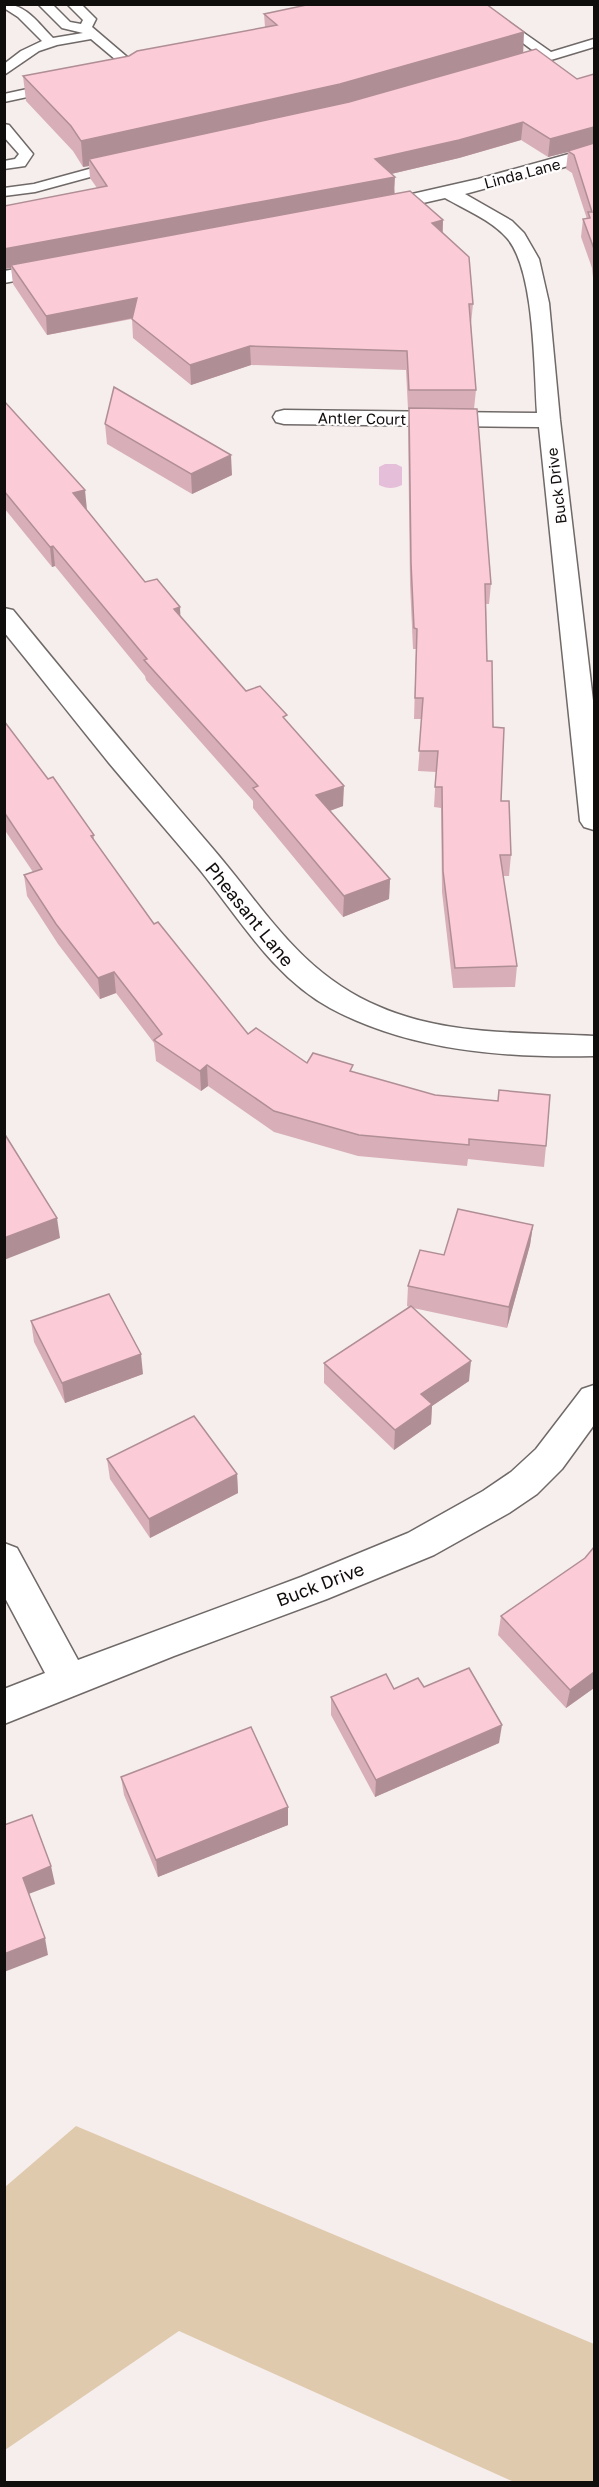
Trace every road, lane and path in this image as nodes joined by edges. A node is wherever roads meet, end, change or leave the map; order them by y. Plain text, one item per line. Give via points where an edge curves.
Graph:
1 (7, 4) edge
2 (44, 4) edge
3 (73, 4) edge
4 (499, 4) edge
5 (89, 31) junction
6 (50, 42) junction
7 (594, 43) edge
8 (549, 56) junction
9 (127, 63) edge
10 (503, 69) edge
11 (4, 71) edge
12 (63, 85) edge
13 (4, 98) edge
14 (4, 128) edge
15 (594, 153) edge
16 (140, 160) edge
17 (4, 165) edge
18 (4, 192) edge
19 (448, 192) junction
20 (356, 212) edge
21 (75, 264) edge
22 (4, 277) edge
23 (284, 417) dead end
24 (549, 420) junction
25 (4, 615) edge
26 (594, 821) edge
27 (594, 1046) edge
28 (594, 1399) edge
29 (4, 1559) edge
30 (70, 1682) junction
31 (4, 1707) edge

1 - 6 lane
2 - 5 lane via 66,25
3 - 5 lane via 90,19
4 - 8 lane via 486,9
5 - 6 lane
5 - 9 lane
6 - 11 lane via 26,51
7 - 8 lane
8 - 10 lane
12 - 13 lane
14 - 17 lane via 26,154 20,163
15 - 19 street, Linda Lane
16 - 18 lane via 35,188
19 - 20 street
19 - 24 street, Buck Drive via 505,225 528,259 539,303
21 - 22 street
23 - 24 street, Antler Court
24 - 26 street, Buck Drive
25 - 27 street, Pheasant Lane via 133,776 213,868 265,937 298,972 339,999 380,1018 448,1038
28 - 30 street, Buck Drive via 549,1459 524,1483 421,1544
29 - 30 street
30 - 31 street, Buck Drive

